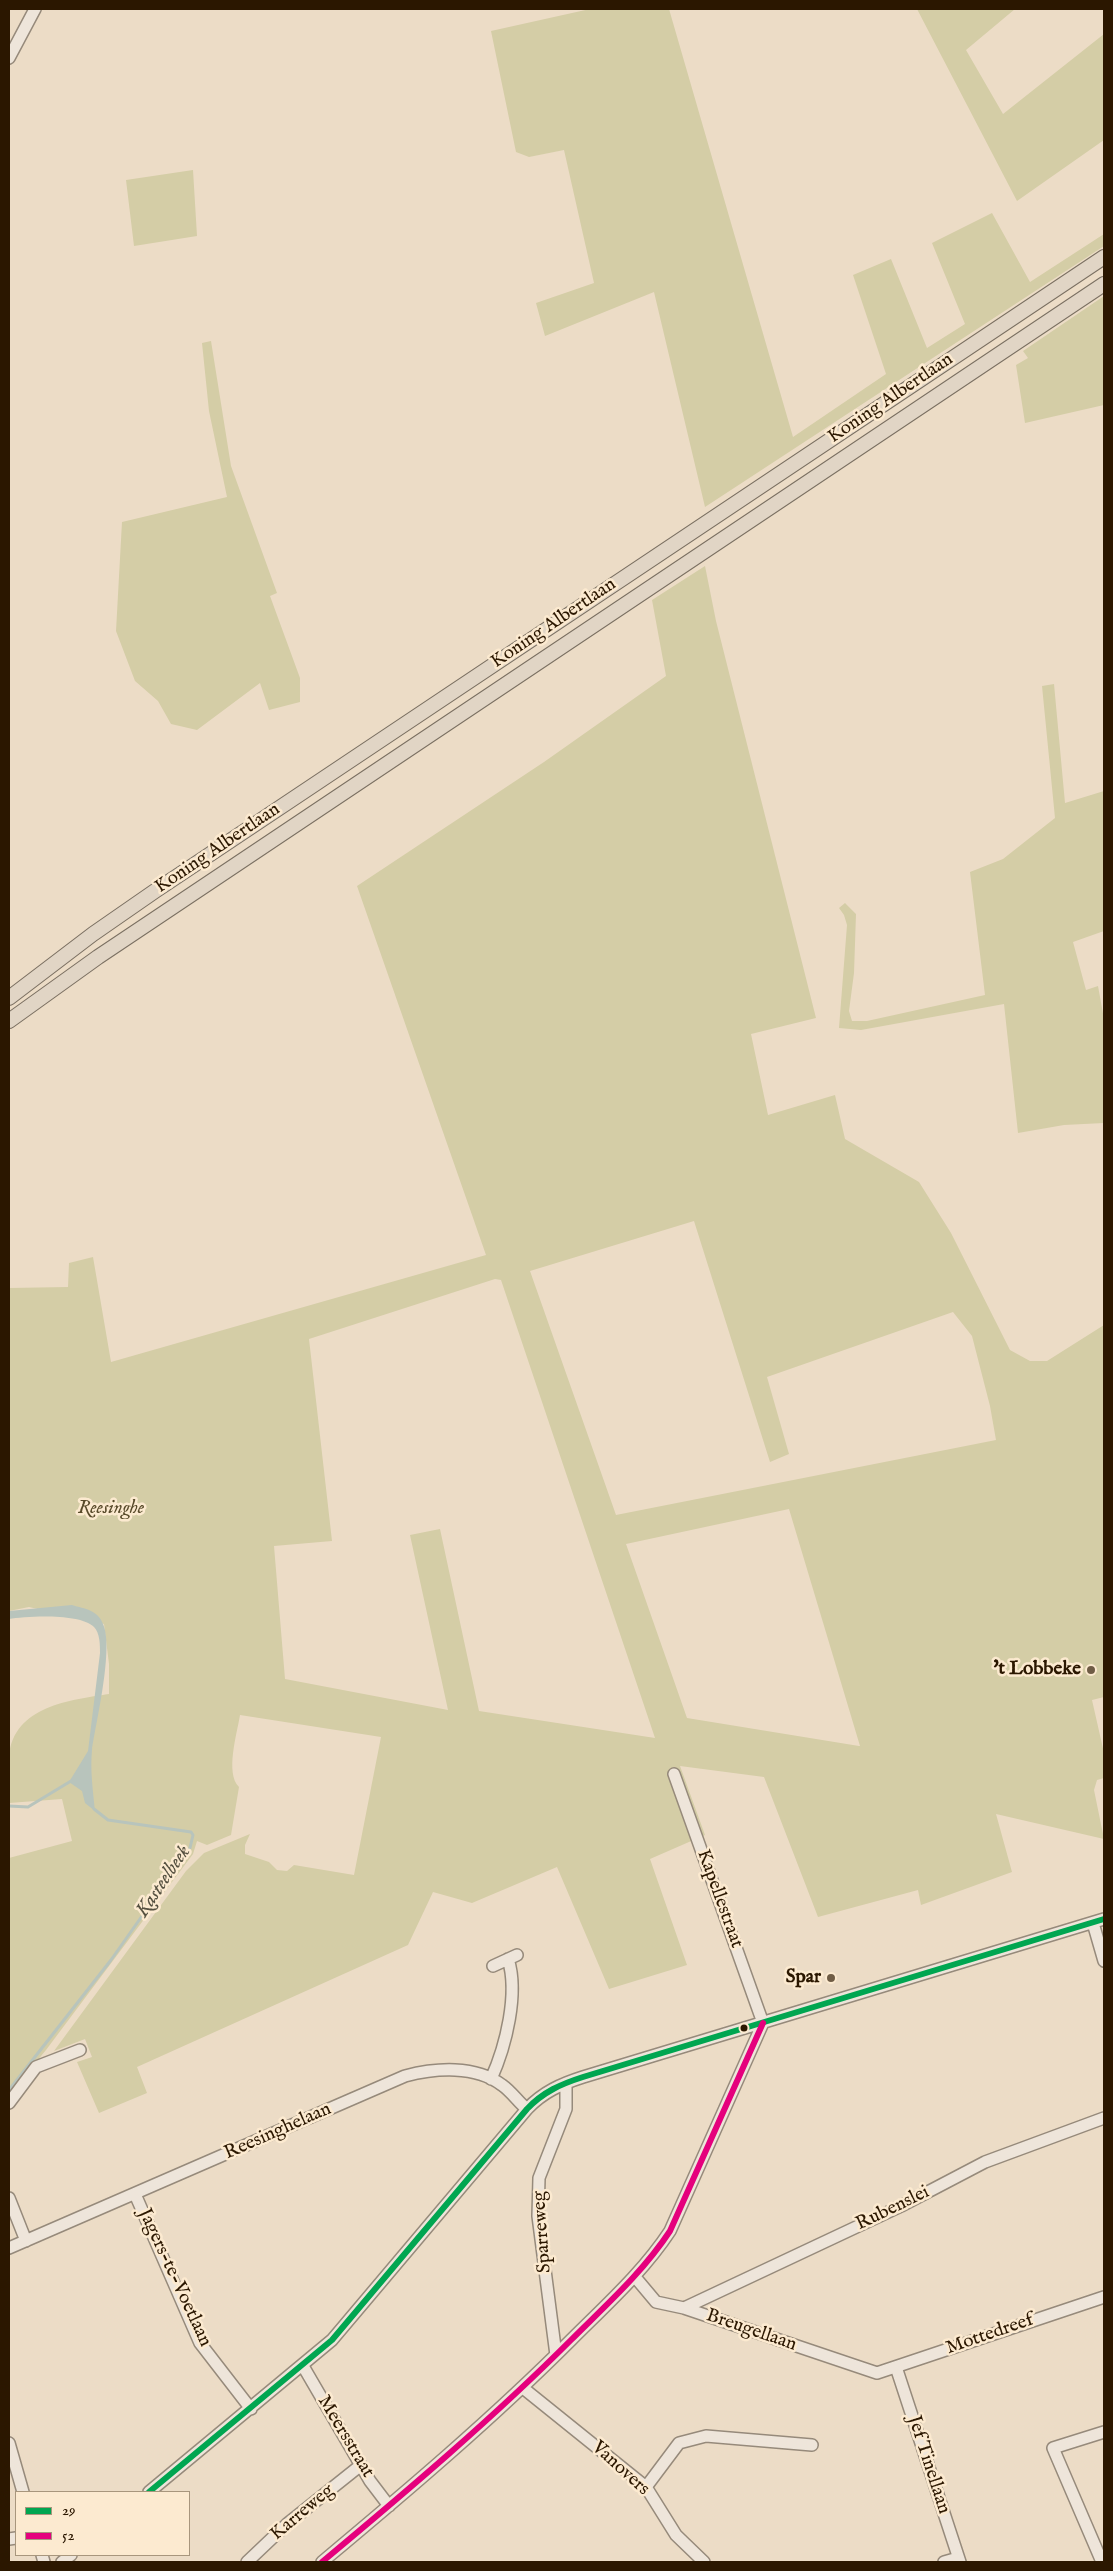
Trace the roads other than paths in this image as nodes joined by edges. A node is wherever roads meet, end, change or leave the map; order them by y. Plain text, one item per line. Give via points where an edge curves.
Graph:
1 (35, 9) edge
2 (9, 58) edge
3 (1104, 256) edge
4 (1104, 284) edge
5 (9, 998) edge
6 (9, 1021) edge
7 (674, 1774) dead end
8 (1099, 1921) edge
9 (1104, 1961) edge
10 (493, 1966) dead end
11 (763, 2023) junction
12 (80, 2050) dead end
13 (492, 2079) junction
14 (566, 2083) junction
15 (9, 2103) edge
16 (527, 2110) junction
17 (1104, 2118) edge
18 (135, 2194) junction
19 (9, 2198) edge
20 (26, 2241) junction
21 (9, 2248) edge
22 (634, 2277) junction
23 (1104, 2297) edge
24 (684, 2308) junction
25 (556, 2355) junction
26 (303, 2366) junction
27 (896, 2367) junction
28 (877, 2373) joint
29 (523, 2388) junction
30 (251, 2409) junction
31 (1104, 2432) edge
32 (9, 2443) edge
33 (812, 2445) dead end
34 (361, 2465) junction
35 (646, 2487) junction
36 (23, 2491) edge
37 (150, 2491) edge
38 (389, 2506) junction
39 (959, 2560) edge
40 (247, 2562) edge
41 (322, 2562) edge
42 (704, 2562) edge
43 (944, 2562) edge
44 (1102, 2562) edge

1 - 2 street
3 - 5 main road, Koning Albertlaan via 155,891
4 - 6 main road, Koning Albertlaan via 106,952
7 - 11 street, Kapellestraat
8 - 9 street
8 - 11 street
10 - 13 street via 513,1957 513,1988
11 - 14 street
11 - 22 street via 670,2231
12 - 15 street via 36,2067
13 - 16 street, Reesinghelaan via 502,2084
13 - 18 street, Reesinghelaan via 469,2072 445,2070 405,2076
14 - 16 street via 537,2099
14 - 25 street, Sparreweg via 566,2109 539,2178 538,2216
16 - 26 street via 338,2333
17 - 24 street, Rubenslei via 985,2162 901,2206
18 - 20 street, Reesinghelaan
18 - 30 street, Jagers-te-Voetlaan via 200,2343
19 - 20 street
20 - 21 street, Reesinghelaan
22 - 24 street, Breugellaan via 656,2302
22 - 25 street
23 - 27 street, Mottedreef
24 - 28 street, Breugellaan
25 - 29 street
26 - 30 street
26 - 34 street, Meersstraat
27 - 28 street, Mottedreef
27 - 39 street, Jef Tinellaan
29 - 35 street, Vanovers
29 - 38 street
30 - 37 street
31 - 44 street via 1053,2448
32 - 36 street
33 - 35 street via 706,2436 679,2443
34 - 38 street, Meersstraat
34 - 40 street, Karreweg via 287,2524
35 - 42 street, Vanovers via 676,2535
38 - 41 street
39 - 43 street

